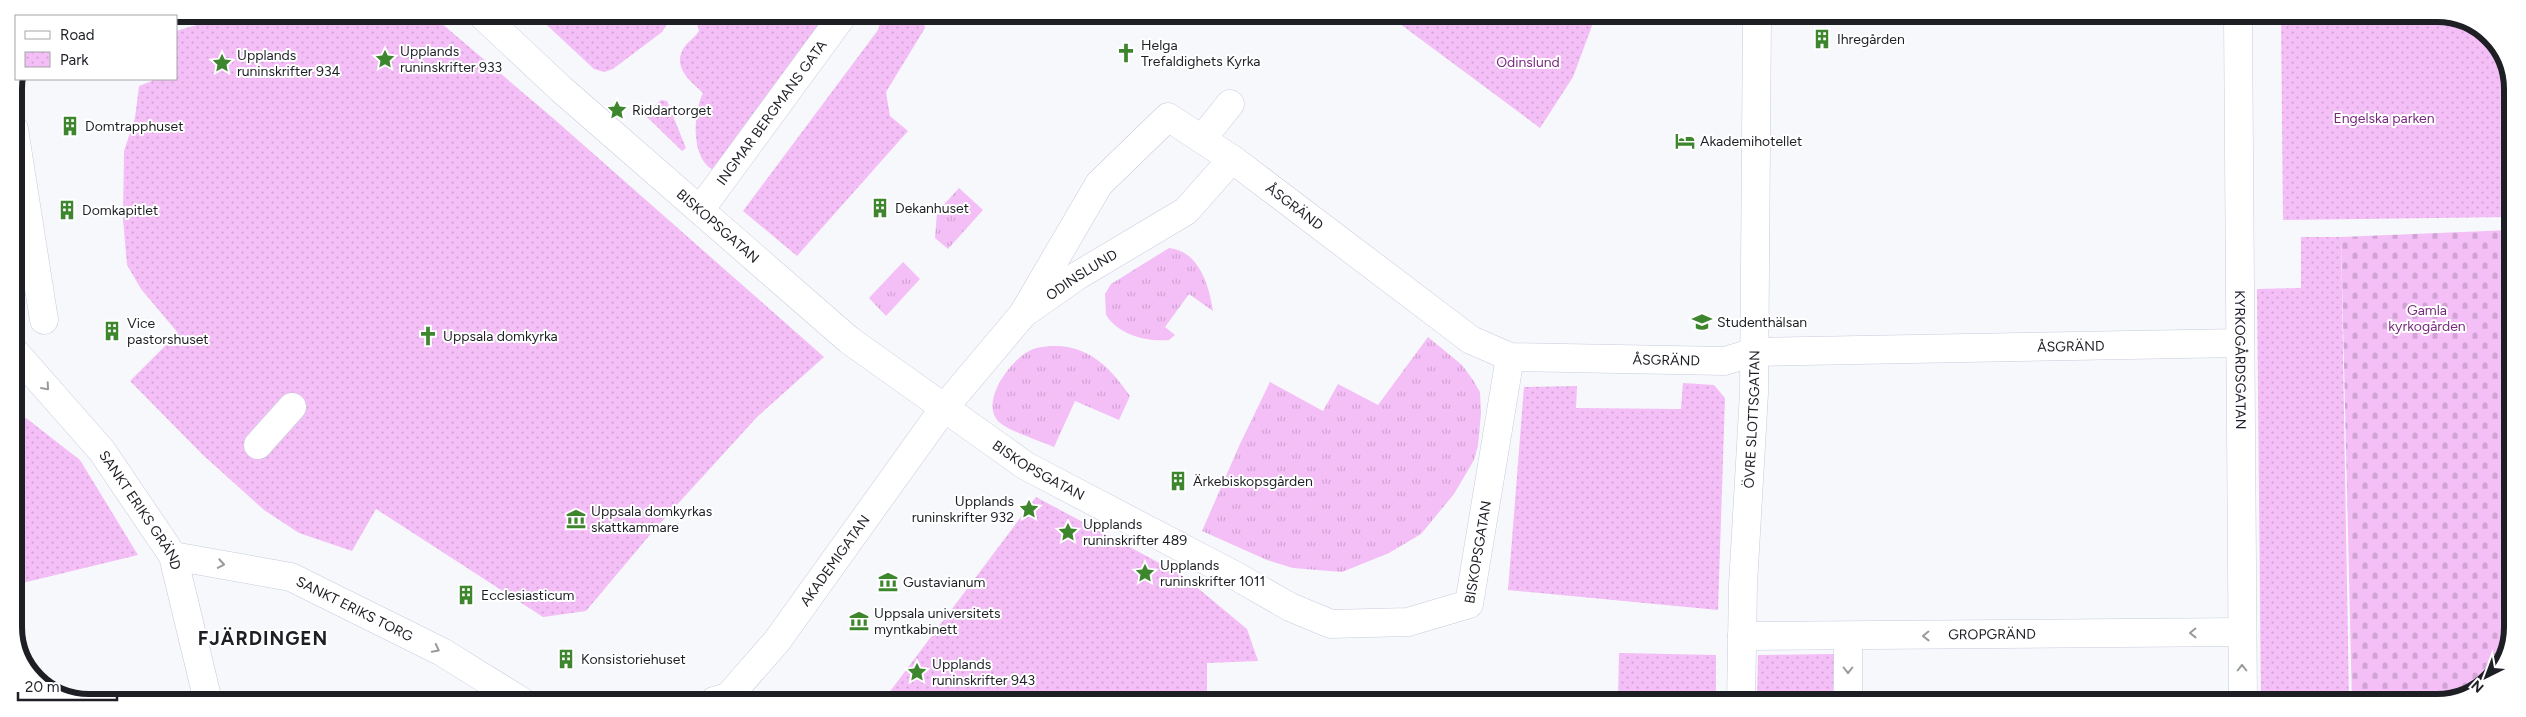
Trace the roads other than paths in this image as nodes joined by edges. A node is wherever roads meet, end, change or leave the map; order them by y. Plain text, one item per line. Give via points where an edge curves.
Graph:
1 (489, 22) edge
2 (836, 22) edge
3 (1757, 22) edge
4 (2238, 22) edge
5 (1230, 104) dead end
6 (1202, 139) junction
7 (1232, 159) junction
8 (22, 181) edge
9 (700, 210) junction
10 (1023, 314) junction
11 (44, 320) dead end
12 (2240, 343) junction
13 (1754, 352) junction
14 (1510, 357) junction
15 (22, 361) edge
16 (292, 407) dead end
17 (944, 408) junction
18 (258, 445) dead end
19 (173, 556) junction
20 (2242, 632) junction
21 (1742, 636) junction
22 (1848, 637) junction
23 (206, 694) edge
24 (510, 694) edge
25 (731, 694) edge
26 (1741, 694) edge
27 (1848, 694) edge
28 (2243, 694) edge

1 - 9 street, BISKOPSGATAN
2 - 9 street, INGMAR BERGMANS GATA
3 - 13 street, ÖVRE SLOTTSGATAN
4 - 12 street, KYRKOGÅRDSGATAN
5 - 6 street
6 - 7 street, ÅSGRÄND
6 - 10 street, ÅSGRÄND via 1168,116 1099,184
7 - 10 street, ODINSLUND via 1186,211 1077,276
7 - 14 street, ÅSGRÄND via 1472,340
8 - 11 street
9 - 17 street, BISKOPSGATAN via 850,340
10 - 17 street, ODINSLUND
12 - 13 street, ÅSGRÄND
12 - 20 street, KYRKOGÅRDSGATAN
13 - 14 street, ÅSGRÄND via 1725,361
13 - 21 street, ÖVRE SLOTTSGATAN
14 - 17 street, BISKOPSGATAN via 1469,604 1408,622 1331,624 1290,607 1026,466
15 -> 19 street, SANKT ERIKS GRÄND via 102,451
16 - 18 street
17 - 25 street, AKADEMIGATAN via 777,640
19 - 23 street, SANKT ERIKS GRÄND
19 -> 24 street, SANKT ERIKS TORG via 291,577 442,652
20 -> 22 street, GROPGRÄND
28 -> 20 street, KYRKOGÅRDSGATAN
21 - 22 street, GROPGRÄND
21 - 26 street, ÖVRE SLOTTSGATAN
22 -> 27 street

